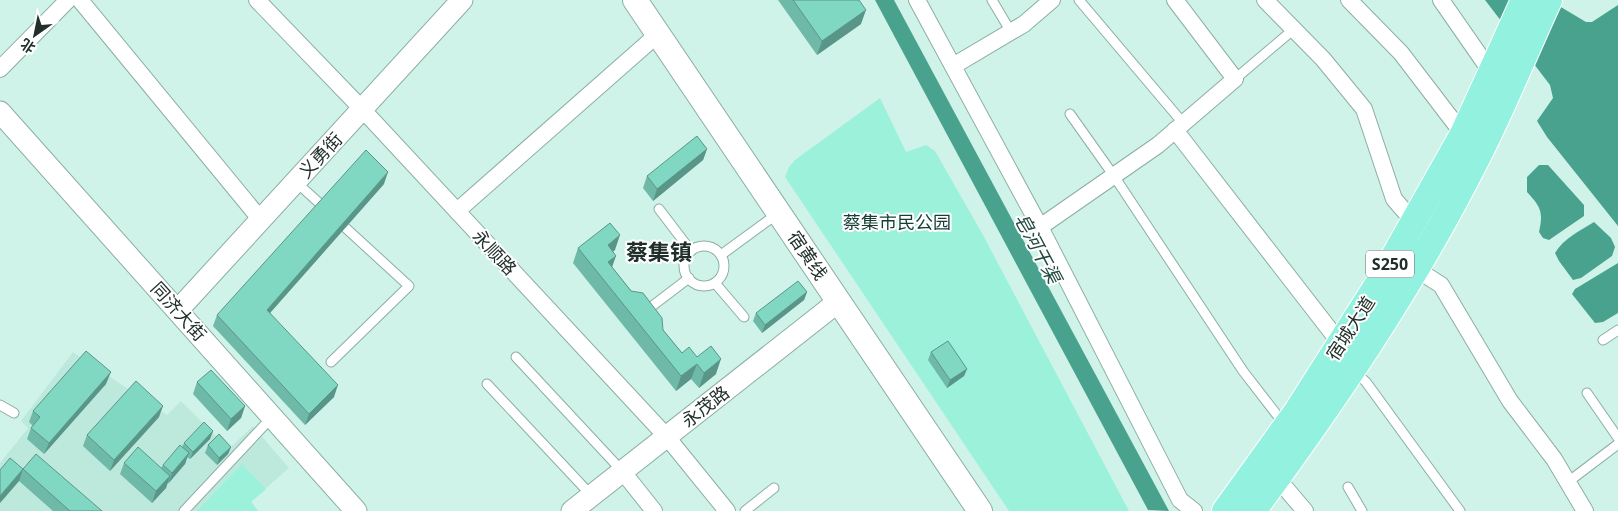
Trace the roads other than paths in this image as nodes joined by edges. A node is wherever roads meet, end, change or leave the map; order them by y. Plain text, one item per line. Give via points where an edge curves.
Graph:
1 (68, 0) edge
2 (80, 0) edge
3 (257, 0) edge
4 (462, 0) edge
5 (635, 0) edge
6 (917, 0) edge
7 (992, 0) edge
8 (1052, 0) edge
9 (1079, 0) edge
10 (1175, 0) edge
11 (1265, 0) edge
12 (1349, 0) edge
13 (1440, 0) edge
14 (1524, 0) edge
15 (1549, 0) edge
16 (1294, 29) junction
17 (1011, 32) junction
18 (658, 34) junction
19 (953, 66) junction
20 (0, 69) edge
21 (1491, 72) junction
22 (1235, 79) junction
23 (362, 110) junction
24 (0, 112) edge
25 (1070, 114) dead end
26 (1179, 127) junction
27 (1463, 134) junction
28 (1114, 176) junction
29 (296, 182) junction
30 (659, 209) dead end
31 (457, 211) junction
32 (779, 212) junction
33 (261, 220) junction
34 (1414, 222) junction
35 (1040, 227) junction
36 (691, 251) junction
37 (721, 255) junction
38 (1416, 269) junction
39 (689, 278) junction
40 (716, 283) junction
41 (839, 301) junction
42 (178, 310) junction
43 (647, 310) edge
44 (744, 317) dead end
45 (1618, 330) edge
46 (1603, 340) dead end
47 (1340, 343) junction
48 (516, 357) dead end
49 (331, 362) dead end
50 (1352, 369) junction
51 (487, 384) dead end
52 (1587, 393) dead end
53 (0, 405) edge
54 (14, 413) dead end
55 (272, 416) junction
56 (1286, 426) junction
57 (667, 437) junction
58 (1618, 438) edge
59 (1618, 444) edge
60 (623, 472) junction
61 (1277, 478) junction
62 (1568, 482) junction
63 (774, 488) dead end
64 (1348, 488) dead end
65 (592, 495) junction
66 (184, 511) edge
67 (356, 511) edge
68 (572, 511) edge
69 (654, 511) edge
70 (727, 511) edge
71 (745, 511) edge
72 (980, 511) edge
73 (1194, 511) edge
74 (1225, 511) edge
75 (1253, 511) edge
76 (1304, 511) edge
77 (1362, 511) edge
78 (1460, 511) edge
79 (1585, 511) edge

1 - 20 street
2 - 33 street
3 - 23 street, 永顺路
4 - 23 street, 义勇街
5 - 18 main road, 宿黄线
6 - 19 street
7 - 17 lane
8 - 17 street
9 - 26 lane
10 - 22 street
11 - 16 street
12 - 27 street via 1401,53
13 - 21 street
14 - 21 main road, 宿城大道 / S250
15 - 38 main road, 宿城大道 / S250 via 1475,162
16 - 22 lane
16 - 34 street via 1324,59 1364,108 1394,199
17 - 19 street
18 - 31 street
18 - 32 main road, 宿黄线
19 - 35 street
21 - 27 main road, 宿城大道 / S250
22 - 26 street
23 - 29 street, 义勇街
23 - 31 street, 永顺路
24 - 42 street, 同济大街
25 - 28 lane
26 - 28 street
26 - 47 street
27 - 34 main road, 宿城大道 / S250
28 - 35 street
28 - 56 lane via 1243,371
29 - 33 street, 义勇街
29 - 49 lane via 409,286
30 - 36 lane
31 - 57 street, 永顺路
32 - 37 lane
32 - 41 main road, 宿黄线
33 - 42 street, 义勇街
34 - 47 main road, 宿城大道 / S250
35 - 73 street via 1180,500
36 - 37 lane via 705,246
36 - 39 lane via 684,269
37 - 40 lane via 723,273
38 - 50 main road, 宿城大道 / S250
38 - 62 street via 1441,285 1510,401
39 - 40 lane via 697,285
39 - 43 lane
40 - 44 lane
41 - 57 street, 永茂路
41 - 72 main road, 宿黄线
42 - 55 street, 同济大街
45 - 46 lane
47 - 56 main road, 宿城大道 / S250
48 - 60 lane
50 - 61 main road, 宿城大道 / S250
50 - 78 lane via 1366,382
51 - 65 lane
52 - 58 lane
53 - 54 lane
55 - 66 lane
55 - 67 street, 同济大街
56 - 74 main road, 宿城大道 / S250
57 - 60 street, 永茂路
57 - 70 street, 永顺路
59 - 62 lane
60 - 65 street, 永茂路
60 - 69 street
61 - 75 main road, 宿城大道 / S250
61 - 76 street
62 - 79 street
63 - 71 lane
64 - 77 lane
65 - 68 street, 永茂路

